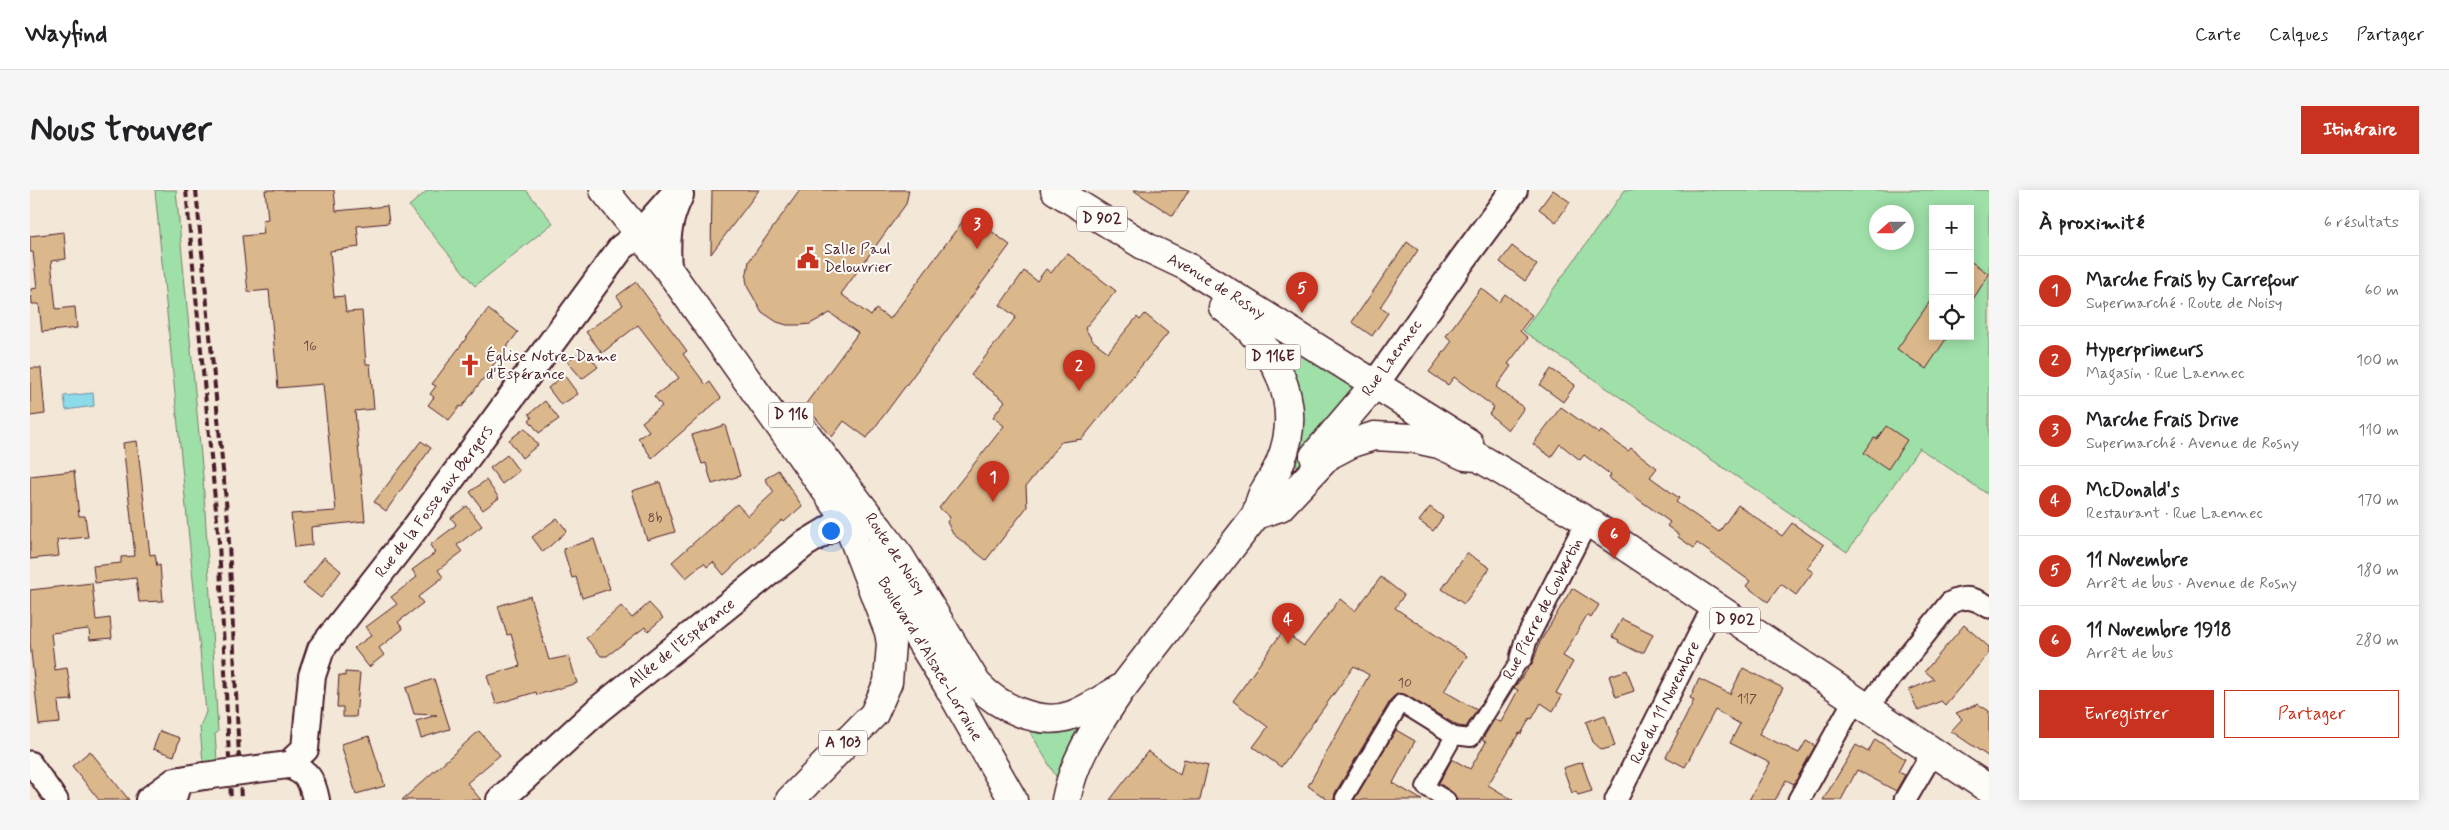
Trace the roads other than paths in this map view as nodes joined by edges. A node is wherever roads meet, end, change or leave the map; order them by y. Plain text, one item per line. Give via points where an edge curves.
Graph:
1 (604, 190) edge
2 (678, 190) edge
3 (682, 190) edge
4 (1055, 190) edge
5 (1514, 190) edge
6 (640, 233) junction
7 (1148, 248) junction
8 (668, 269) junction
9 (697, 311) junction
10 (1376, 384) junction
11 (1403, 436) junction
12 (1478, 457) junction
13 (1256, 515) junction
14 (846, 519) junction
15 (1587, 521) junction
16 (878, 528) junction
17 (1714, 605) junction
18 (1989, 607) edge
19 (1521, 658) joint
20 (1123, 687) junction
21 (1861, 703) junction
22 (1454, 736) junction
23 (1933, 752) junction
24 (30, 762) edge
25 (288, 765) junction
26 (187, 788) edge
27 (1989, 788) edge
28 (1344, 798) dead end
29 (58, 800) edge
30 (149, 800) edge
31 (316, 800) edge
32 (500, 800) edge
33 (790, 800) edge
34 (1014, 800) edge
35 (1066, 800) edge
36 (1447, 800) edge
37 (1616, 800) edge
38 (1799, 800) edge
39 (1905, 800) edge

1 - 6 main road, Route de Noisy / D 116
2 - 6 street, Rue de la Fosse aux Bergers
3 - 8 street via 671,215 666,241
4 - 7 main road, Avenue de Rosny / D 902
5 - 10 street, Rue Laennec
6 - 8 main road, Route de Noisy / D 116
6 - 25 street, Rue de la Fosse aux Bergers via 621,248 413,531 321,648 312,676 305,749
7 - 10 main road, Avenue de Rosny / D 902 via 1186,266
7 - 13 main road, Rue Laennec / D 116E via 1240,319 1273,357 1284,385 1287,430 1280,463 1264,491
8 - 9 main road, Route de Noisy / D 116
9 - 14 main road, Route de Noisy / D 116
9 - 16 main road, Route de Noisy / D 116 via 718,320
10 - 11 main road via 1386,415
10 - 12 main road, D 902 via 1471,444
10 - 13 main road, Rue Laennec / D 116E via 1274,503
11 - 12 main road, D 902 via 1438,444 1465,456
11 - 13 main road via 1374,436 1329,455 1280,507
12 - 15 main road, D 902
13 - 20 main road, Rue Laennec / D 116E
14 - 16 street via 861,520
14 - 32 street, Allée de l'Espérance via 802,546 631,684
14 - 33 main road, A 103 via 889,632 888,682 874,714
14 - 34 main road, Boulevard d'Alsace-Lorraine / D 116
15 - 17 main road, D 902
15 - 19 street, Rue Pierre de Coubertin via 1526,640
16 - 20 main road, Route de Noisy / D 116 via 900,557 977,684 988,696 1035,717 1051,719 1071,716
17 - 21 main road, D 902
17 - 37 street, Rue du 11 Novembre
18 - 21 street via 1971,598 1950,603
19 - 22 street, Rue Pierre de Coubertin via 1471,738
20 - 35 main road via 1078,759 1071,774
21 - 23 main road, D 902
21 - 38 street
22 - 28 street via 1401,703
22 - 36 street via 1425,787
23 - 27 main road, D 902
23 - 39 street
24 - 29 street
25 - 26 street, bridge
25 - 31 street via 307,774
26 - 30 street via 175,781

